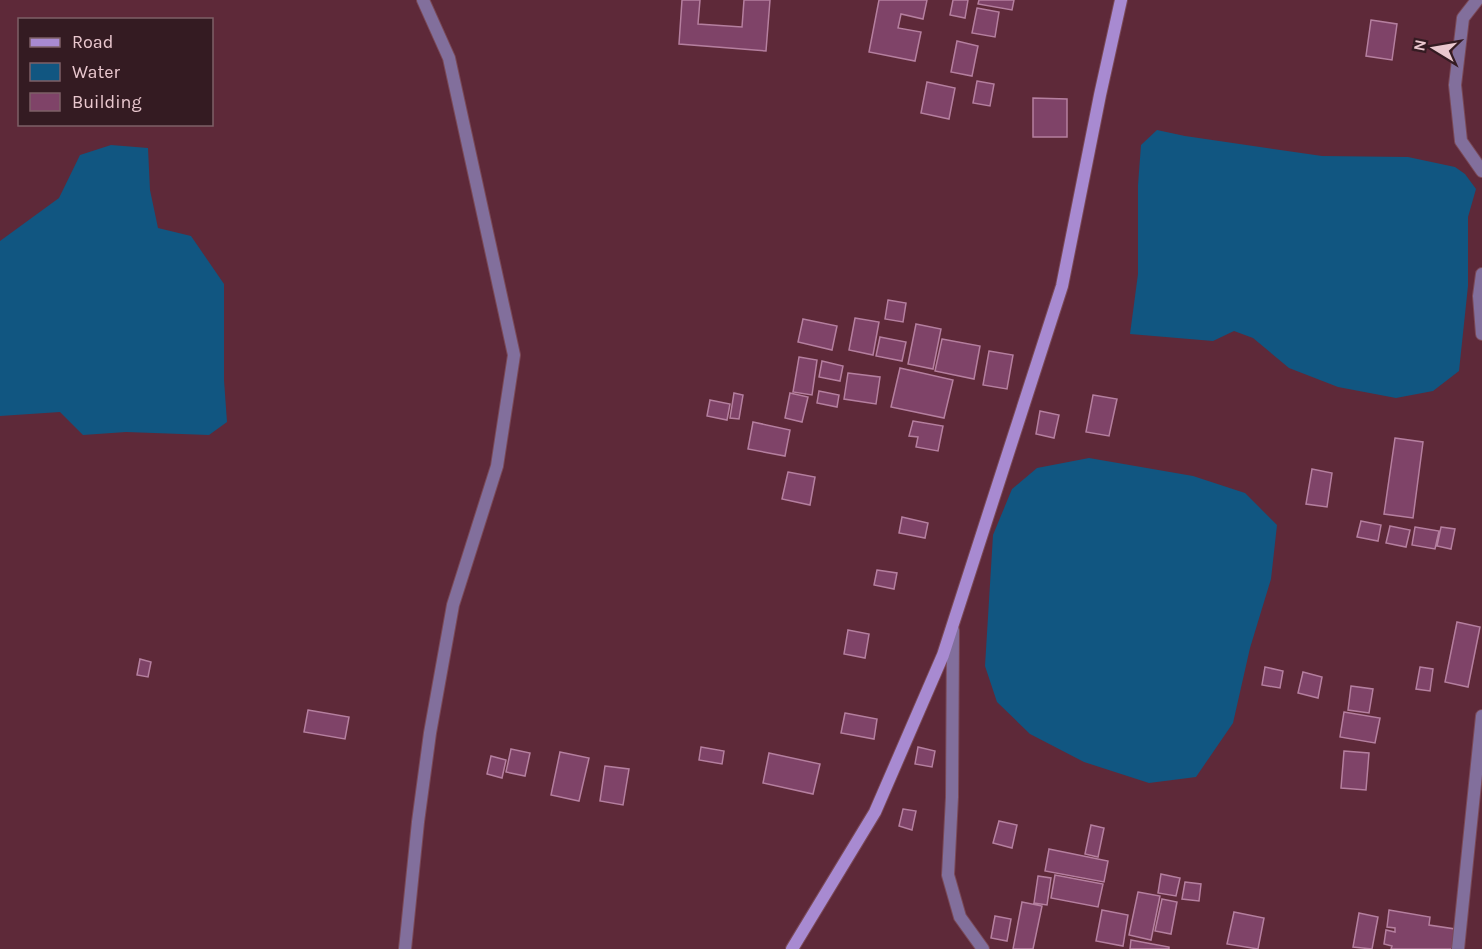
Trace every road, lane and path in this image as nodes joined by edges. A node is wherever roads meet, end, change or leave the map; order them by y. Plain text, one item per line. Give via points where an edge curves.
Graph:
1 (423, 0) edge
2 (1121, 0) edge
3 (1477, 0) edge
4 (1482, 171) edge
5 (1482, 274) edge
6 (1482, 334) edge
7 (953, 623) junction
8 (1482, 716) edge
9 (405, 949) edge
10 (792, 949) edge
11 (983, 949) edge
12 (1458, 949) edge

1 - 9 street via 449,58 514,355 497,465 453,605 430,733
2 - 7 street via 1062,286
3 - 4 street via 1463,18 1455,85 1461,141
5 - 6 street
7 - 10 street via 875,812
7 - 11 street via 948,875 960,917
8 - 12 street

